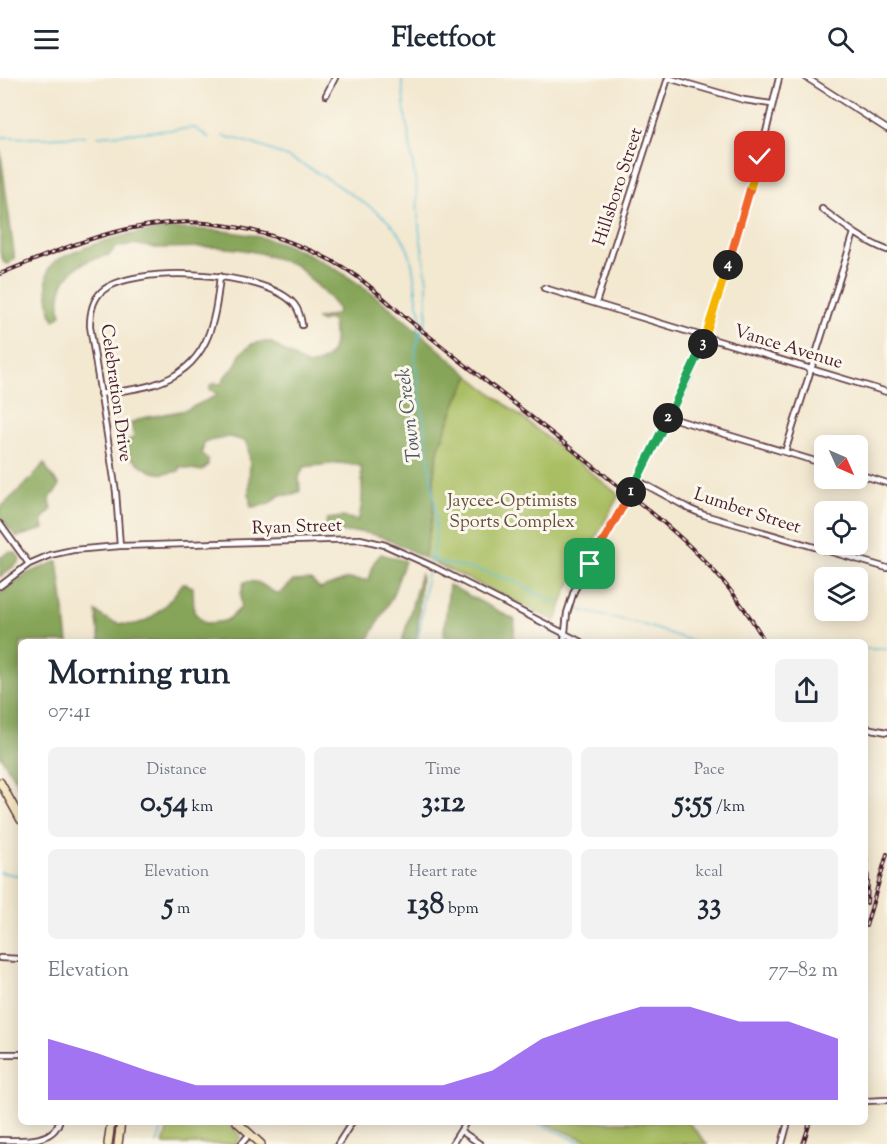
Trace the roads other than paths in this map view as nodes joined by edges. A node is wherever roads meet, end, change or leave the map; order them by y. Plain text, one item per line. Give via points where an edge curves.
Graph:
1 (668, 78) edge
2 (778, 78) edge
3 (807, 78) edge
4 (333, 79) edge
5 (326, 95) dead end
6 (771, 104) junction
7 (887, 129) edge
8 (822, 209) dead end
9 (854, 232) junction
10 (887, 250) edge
11 (220, 276) junction
12 (544, 288) dead end
13 (596, 303) junction
14 (302, 325) dead end
15 (705, 337) junction
16 (811, 369) junction
17 (887, 392) edge
18 (100, 394) junction
19 (668, 417) junction
20 (785, 452) junction
21 (814, 461) edge
22 (868, 477) edge
23 (637, 480) junction
24 (887, 483) edge
25 (0, 525) edge
26 (120, 546) junction
27 (29, 564) junction
28 (887, 568) edge
29 (0, 586) edge
30 (565, 634) junction
31 (564, 639) edge
32 (575, 639) edge
33 (868, 728) edge
34 (887, 732) edge
35 (0, 782) edge
36 (18, 815) edge
37 (0, 958) edge
38 (18, 959) edge
39 (0, 1054) edge
40 (18, 1054) edge
41 (887, 1100) edge
42 (868, 1101) edge
43 (57, 1125) edge
44 (111, 1125) edge
45 (121, 1125) edge
46 (240, 1125) edge
47 (350, 1125) edge
48 (464, 1125) edge
49 (787, 1125) edge
50 (461, 1131) junction
51 (250, 1134) junction
52 (0, 1140) edge
53 (108, 1144) edge
54 (118, 1144) edge
55 (241, 1144) edge
56 (261, 1144) edge
57 (338, 1144) edge
58 (452, 1144) edge
59 (480, 1144) edge
60 (782, 1144) edge

1 - 6 street
1 - 13 street, Hillsboro Street
2 - 6 street
3 - 7 street
4 - 5 street
6 - 15 street via 760,157
8 - 9 street
9 - 10 street
9 - 16 street
11 - 14 street, Celebration Drive via 256,284 287,298 294,304
11 - 18 street via 213,324 193,362 156,384
11 - 18 street, Celebration Drive via 165,275 127,281 102,292 90,317
12 - 13 street, Vance Avenue
13 - 15 street, Vance Avenue
15 - 16 street, Vance Avenue
15 - 19 street
16 - 17 street, Vance Avenue
16 - 20 street
18 - 26 street, Celebration Drive via 116,492
19 - 20 street
19 - 23 street
20 - 21 street
22 - 24 street
23 - 28 street, Lumber Street via 704,515
23 - 30 street via 574,591
25 - 27 street
26 - 27 street, Ryan Street via 62,552
26 - 30 street, Ryan Street via 360,539 385,545 434,567
27 - 29 street, Ryan Street
30 - 31 street
30 - 32 street, Ryan Street
33 - 34 street
35 - 36 main road
37 - 38 street
39 - 40 street
41 - 42 street
43 - 52 street via 45,1138
44 - 53 main road
45 - 54 main road
46 - 51 main road
47 - 57 street
48 - 50 street
49 - 60 street
50 - 58 street
50 - 59 street
51 - 55 street
51 - 56 main road

